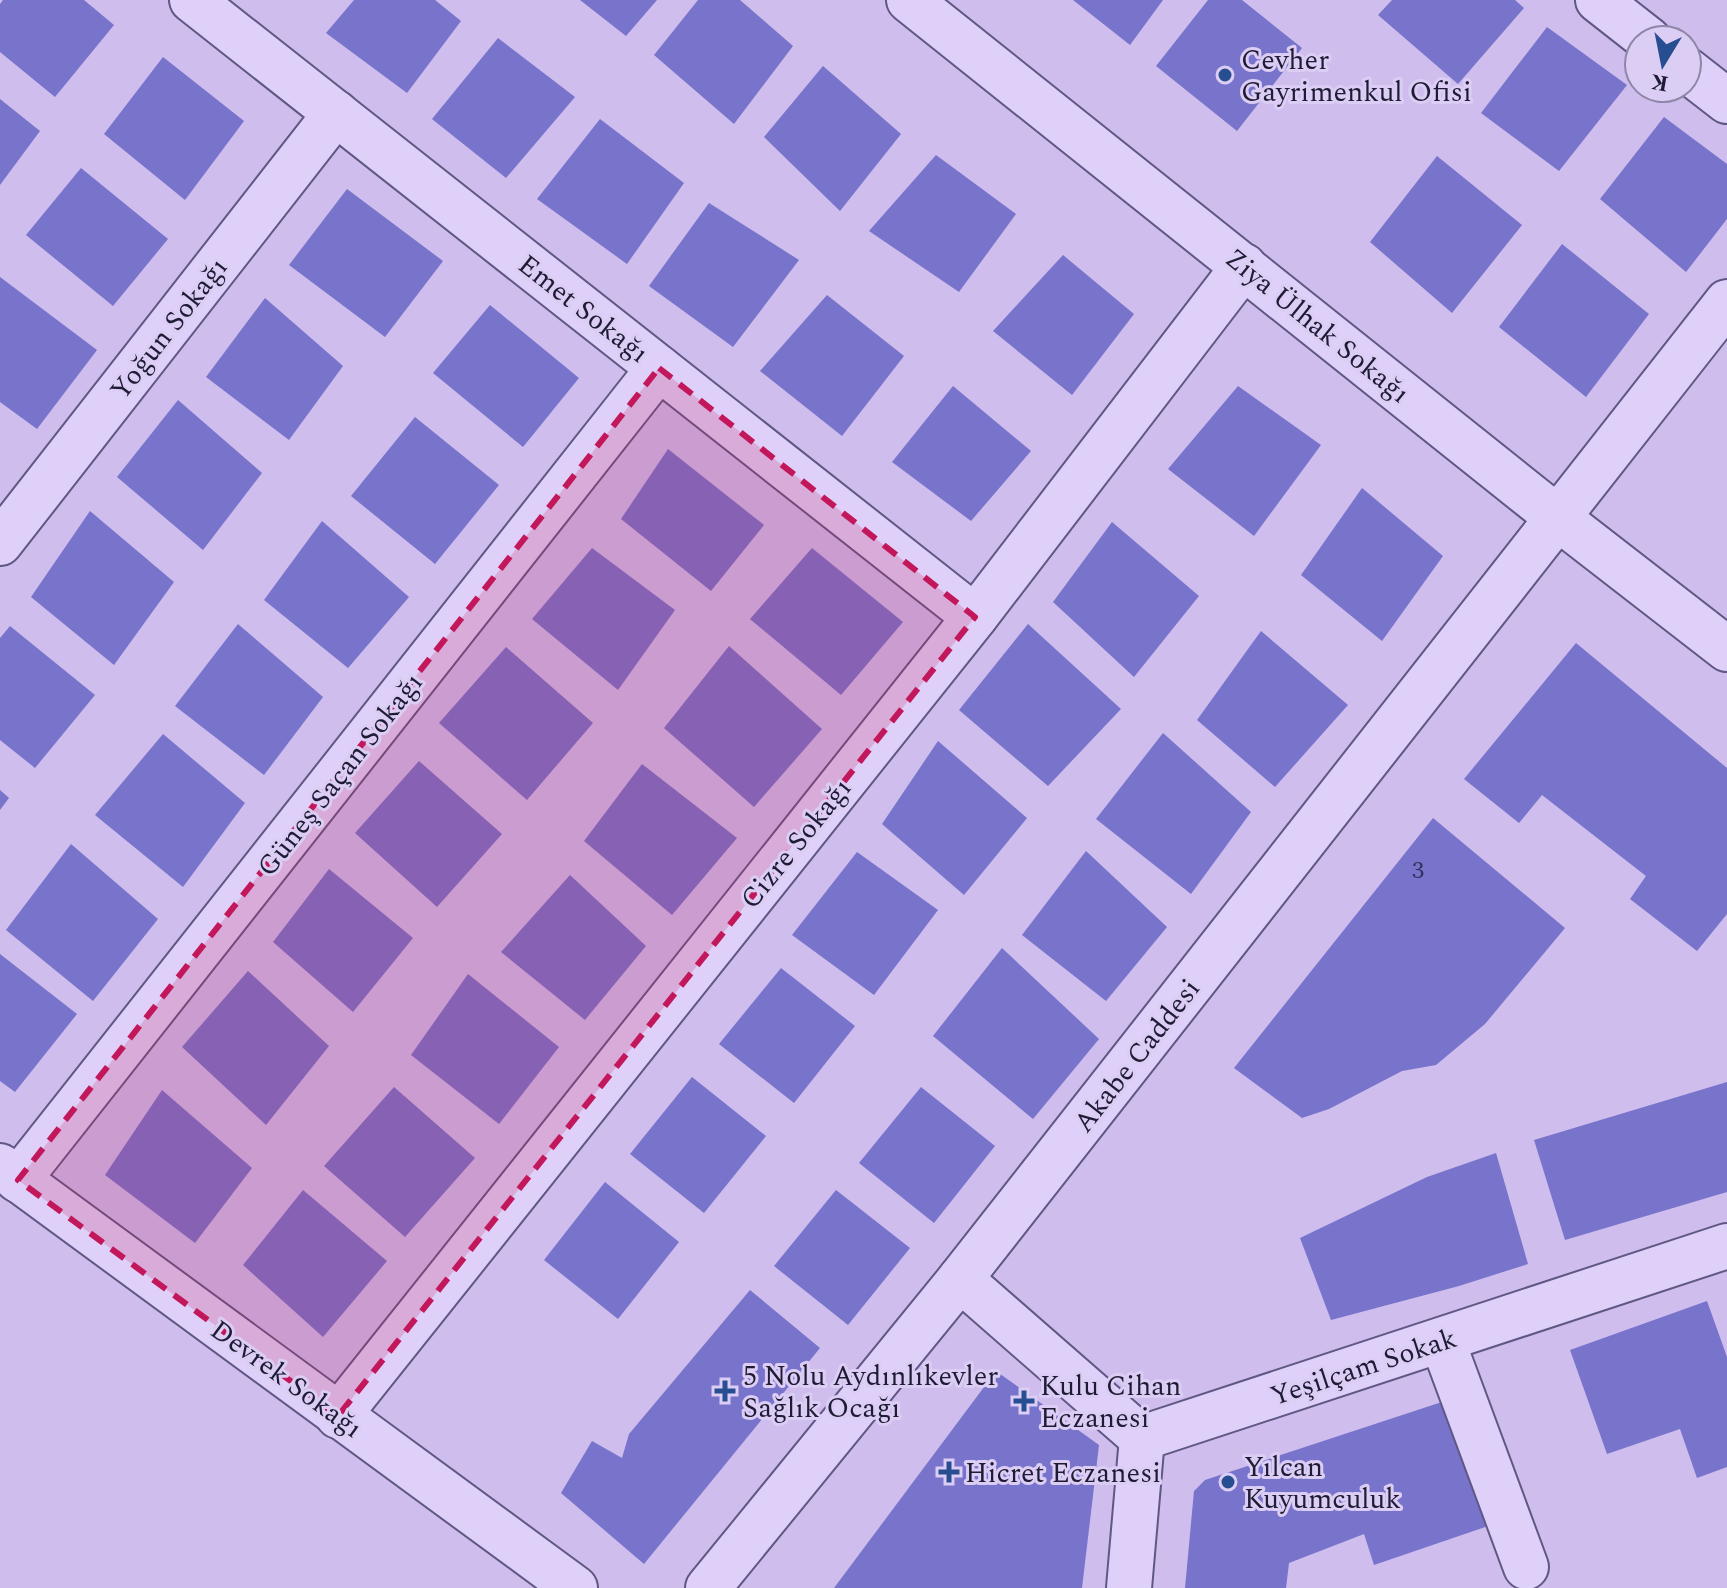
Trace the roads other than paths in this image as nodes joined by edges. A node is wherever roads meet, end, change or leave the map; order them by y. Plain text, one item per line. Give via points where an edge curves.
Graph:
1 (192, 0) edge
2 (909, 0) edge
3 (1598, 0) edge
4 (1629, 24) edge
5 (1703, 82) edge
6 (1727, 101) edge
7 (336, 113) junction
8 (1244, 266) junction
9 (1727, 302) edge
10 (659, 368) junction
11 (1558, 518) junction
12 (0, 543) edge
13 (975, 617) junction
14 (1727, 649) edge
15 (9, 1173) edge
16 (1727, 1246) edge
17 (960, 1279) junction
18 (1442, 1340) junction
19 (338, 1416) junction
20 (1142, 1438) junction
21 (1526, 1567) dead end
22 (575, 1588) edge
23 (708, 1588) edge
24 (1129, 1588) edge

1 - 7 street, Emet Sokağı
2 - 8 street, Ziya Ülhak Sokağı
3 - 4 street
5 - 6 street
7 - 10 street, Emet Sokağı
7 - 12 street, Yoğun Sokağı
8 - 11 street, Ziya Ülhak Sokağı
8 - 13 street, Cizre Sokağı
9 - 11 street, Akabe Caddesi
10 - 13 street, Emet Sokağı
10 - 15 street, Güneş Saçan Sokağı
11 - 14 street, Ziya Ülhak Sokağı
11 - 17 street, Akabe Caddesi
13 - 19 street, Cizre Sokağı
15 - 19 street, Devrek Sokağı
16 - 18 street, Yeşilçam Sokak
17 - 20 street
17 - 23 street, Akabe Caddesi
18 - 20 street, Yeşilçam Sokak
18 - 21 street
19 - 22 street, Devrek Sokağı
20 - 24 street

